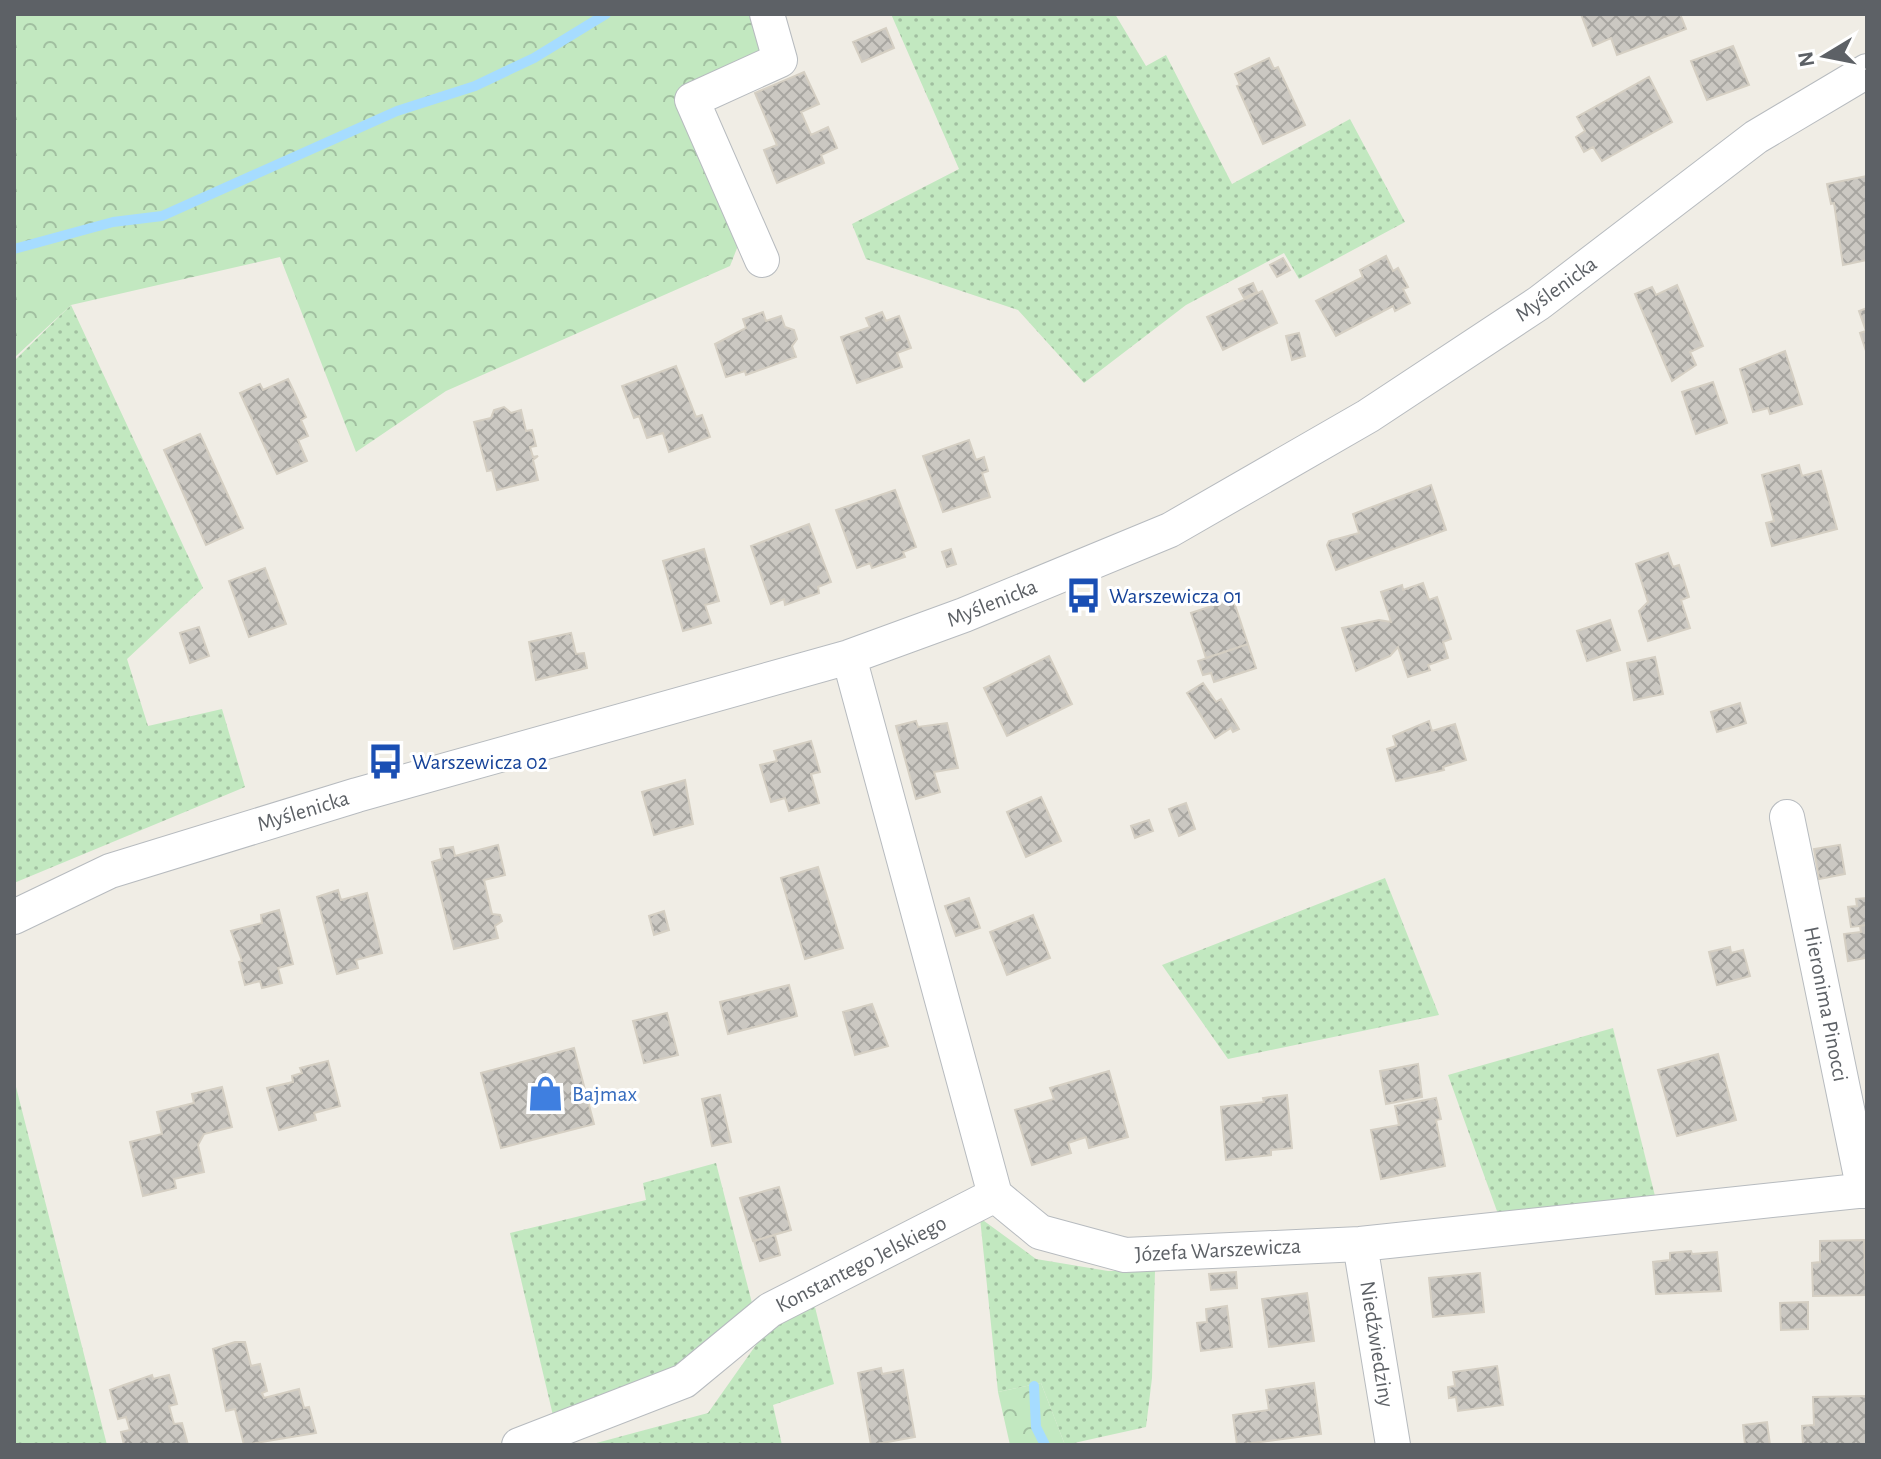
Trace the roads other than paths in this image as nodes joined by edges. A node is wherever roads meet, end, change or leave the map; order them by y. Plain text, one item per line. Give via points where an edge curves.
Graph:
1 (767, 14) edge
2 (1867, 71) edge
3 (762, 260) dead end
4 (849, 657) junction
5 (1787, 817) dead end
6 (14, 917) edge
7 (1865, 1190) edge
8 (995, 1195) junction
9 (1360, 1244) junction
10 (519, 1445) edge
11 (1393, 1445) edge

1 - 3 street via 780,60 692,100
2 - 4 street, Myślenicka via 1756,137 1539,303 1346,430 1170,530
4 - 6 street, Myślenicka via 357,795 110,871
4 - 8 street
5 - 7 street, Hieronima Pinocci
7 - 9 street, Józefa Warszewicza
8 - 9 street, Józefa Warszewicza via 1040,1232 1125,1255
8 - 10 street, Konstantego Jelskiego via 770,1310 684,1381
9 - 11 street, Niedźwiedziny

